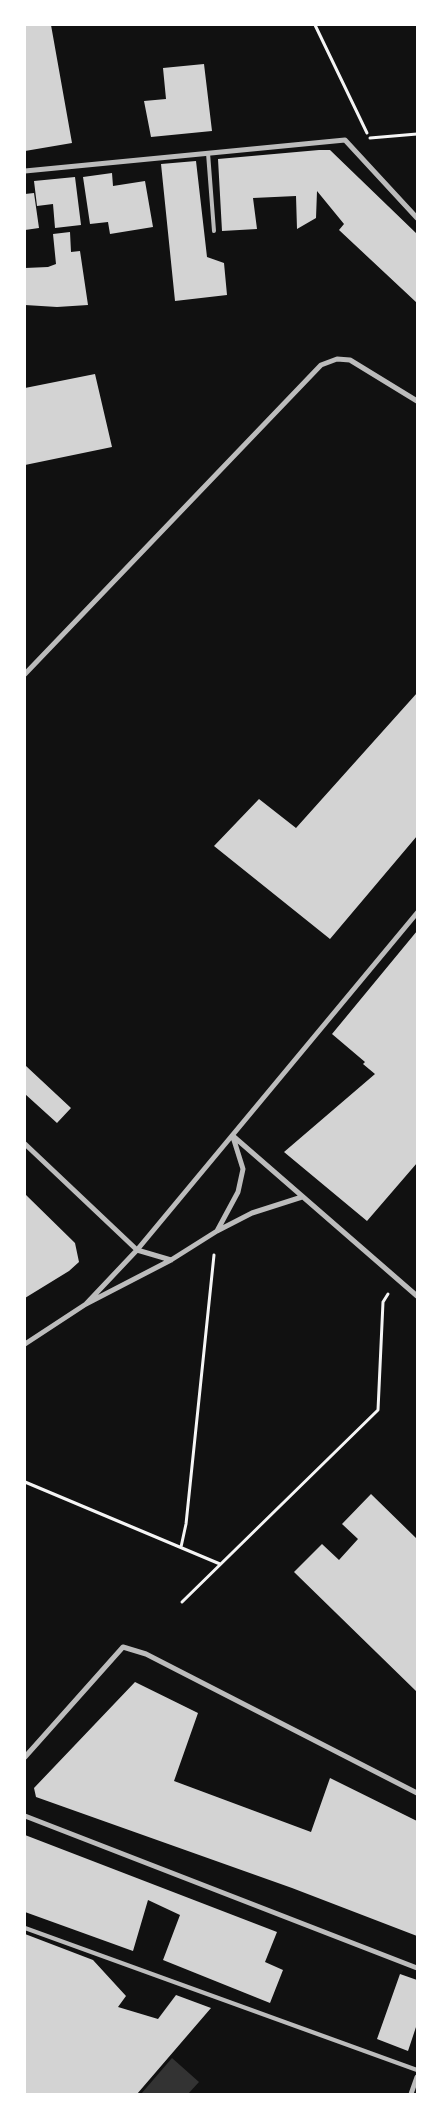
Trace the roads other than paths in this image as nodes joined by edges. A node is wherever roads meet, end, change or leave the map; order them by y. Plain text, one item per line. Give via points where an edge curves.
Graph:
1 (208, 153) junction
2 (25, 171) edge
3 (417, 218) edge
4 (214, 231) dead end
5 (417, 401) edge
6 (25, 674) edge
7 (417, 913) edge
8 (233, 1136) junction
9 (25, 1144) edge
10 (302, 1197) junction
11 (217, 1231) junction
12 (137, 1250) junction
13 (170, 1260) junction
14 (417, 1296) edge
15 (86, 1304) junction
16 (25, 1344) edge
17 (25, 1757) edge
18 (417, 1793) edge
19 (25, 1816) edge
20 (25, 1928) edge
21 (417, 1968) edge
22 (417, 2070) edge
23 (417, 2077) edge
24 (411, 2094) edge

1 - 2 street
1 - 3 street via 345,140
1 - 4 lane
5 - 6 street via 350,360 337,359 321,365
7 - 8 street
8 - 10 street
8 - 11 street via 243,1169 238,1192
8 - 12 street
9 - 12 street
10 - 11 street via 252,1213
10 - 14 street
11 - 13 street
12 - 13 street
12 - 15 street
13 - 15 street
15 - 16 street
17 - 18 street via 123,1647 146,1654
19 - 21 street
20 - 22 lane
23 - 24 street

